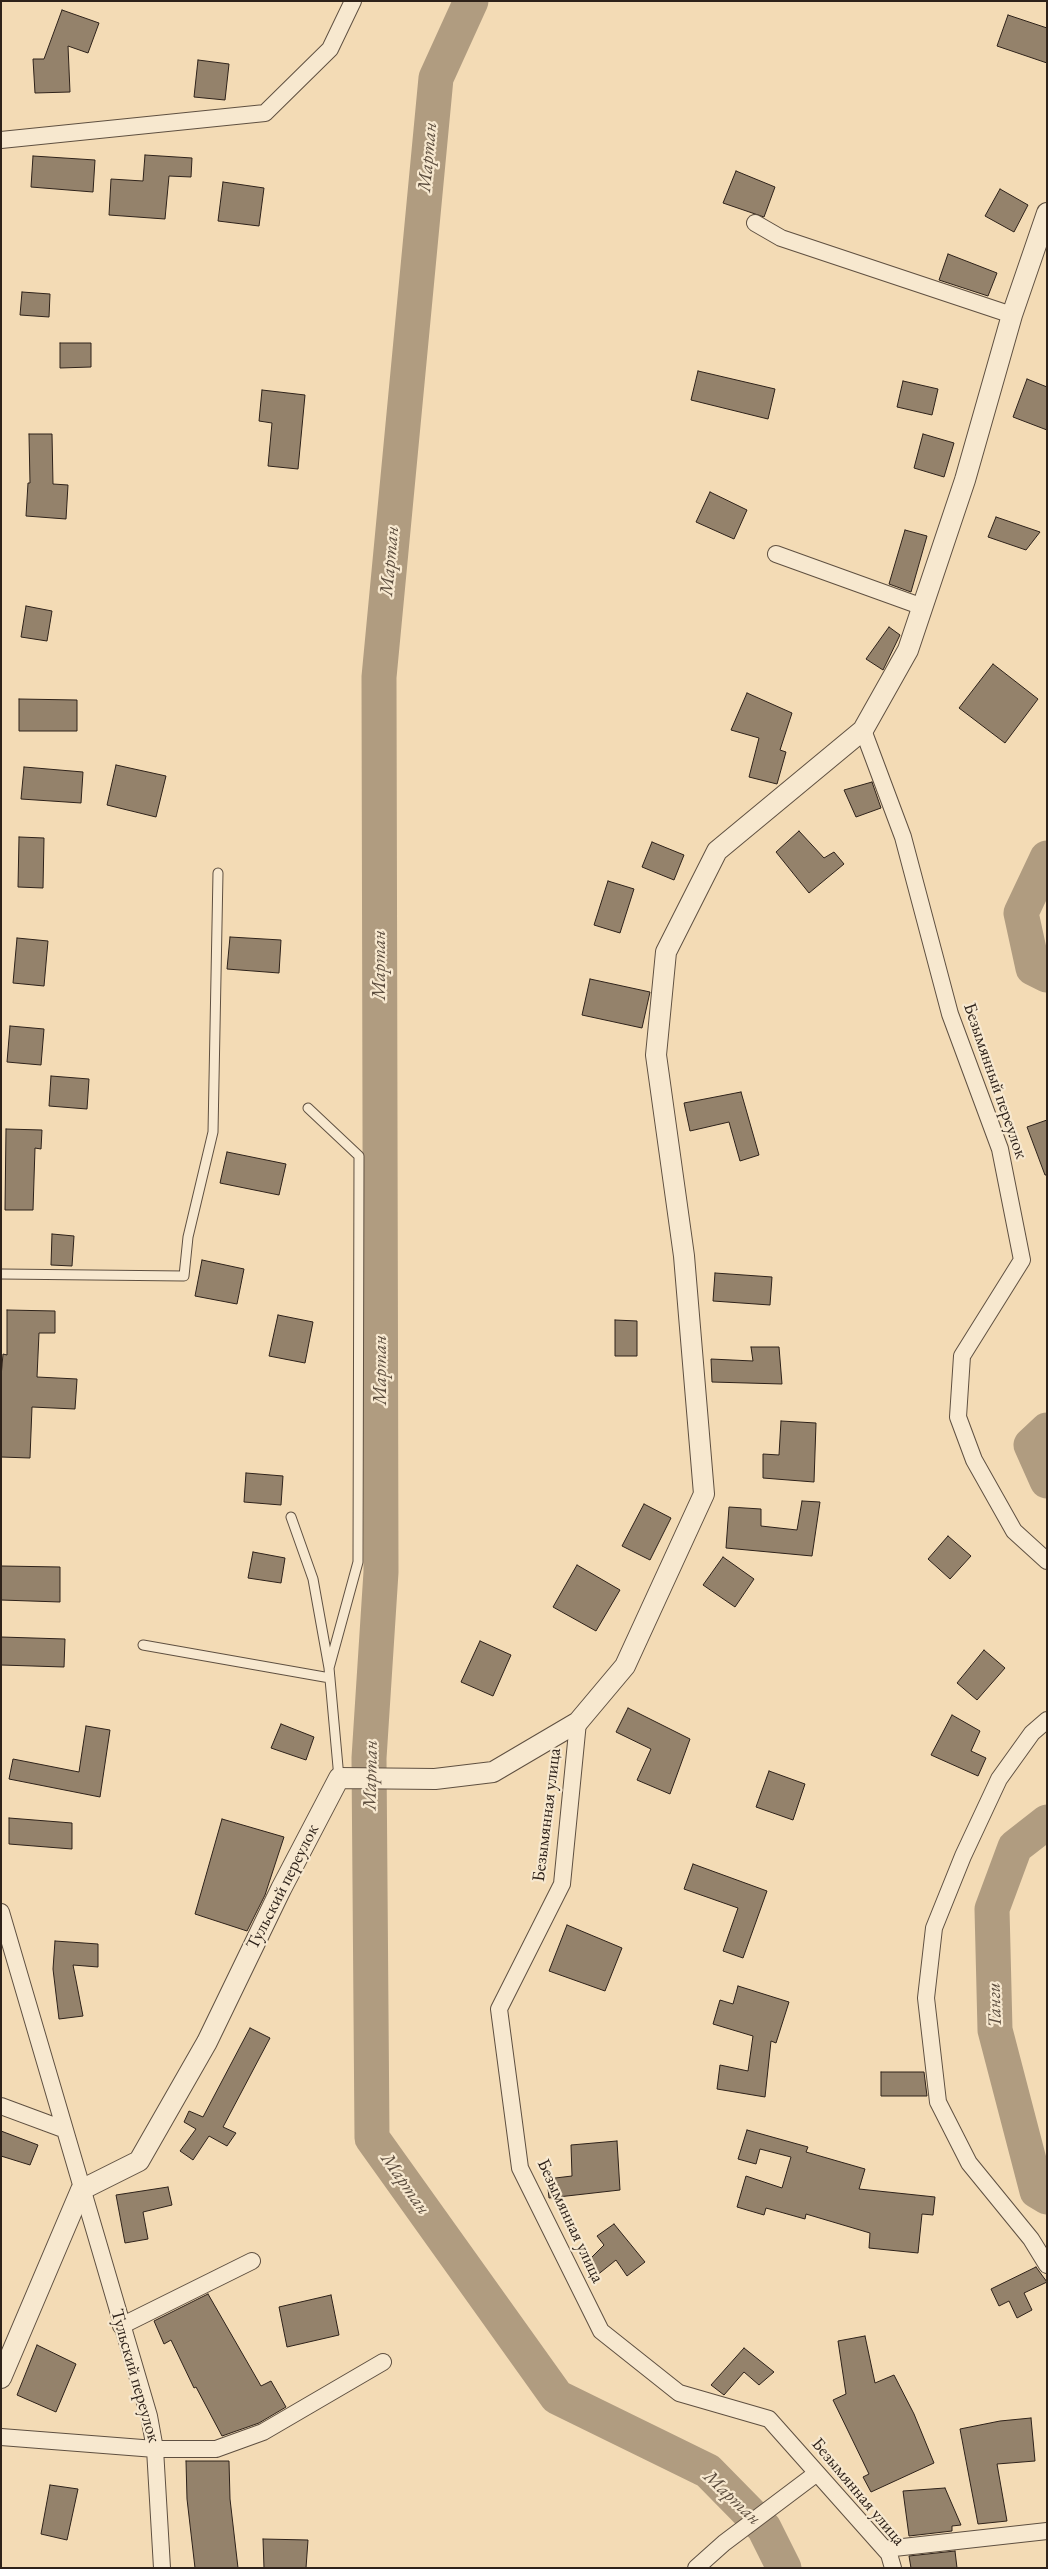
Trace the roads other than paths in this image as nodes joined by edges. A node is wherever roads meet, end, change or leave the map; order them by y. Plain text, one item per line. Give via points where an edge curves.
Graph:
1 (353, 1) edge
2 (1, 140) edge
3 (1047, 213) edge
4 (755, 223) dead end
5 (1012, 315) junction
6 (776, 554) dead end
7 (923, 607) junction
8 (863, 730) junction
9 (218, 873) dead end
10 (308, 1108) dead end
11 (1, 1274) edge
12 (292, 1517) dead end
13 (1047, 1561) edge
14 (143, 1645) dead end
15 (329, 1673) junction
16 (1047, 1720) edge
17 (578, 1722) junction
18 (339, 1778) junction
19 (1, 1912) edge
20 (1, 2106) edge
21 (63, 2129) junction
22 (81, 2190) junction
23 (252, 2261) dead end
24 (1047, 2265) edge
25 (121, 2326) junction
26 (383, 2362) dead end
27 (1, 2378) edge
28 (1, 2437) edge
29 (156, 2449) junction
30 (817, 2472) junction
31 (1047, 2531) edge
32 (885, 2549) junction
33 (162, 2568) edge
34 (696, 2568) edge
35 (893, 2568) edge

1 - 2 street via 330,49 264,113
3 - 5 street
4 - 5 street via 781,238
5 - 7 street via 965,480
6 - 7 street
7 - 8 street via 908,650
8 - 13 street, Безымянный переулок via 904,836 950,1014 1000,1149 1022,1260 962,1356 958,1417 974,1460 1014,1531
8 - 17 street via 717,850 666,952 656,1055 684,1256 704,1494 625,1666
9 - 11 lane via 213,1132 188,1236 184,1276
10 - 15 lane via 359,1156 358,1562
12 - 15 lane via 313,1579
14 - 15 lane
15 - 18 lane
16 - 24 street via 1032,1733 999,1779 963,1856 934,1928 926,1998 938,2102 969,2163 1031,2239
17 - 18 street via 493,1772 435,1779
17 - 30 street, Безымянная улица via 562,1884 499,2009 520,2168 600,2331 679,2393 769,2418
18 - 22 street, Тульский переулок via 207,2042 139,2161
19 - 21 street, Тульский переулок
20 - 21 street
21 - 22 street, Тульский переулок
22 - 25 street, Тульский переулок
22 - 27 street
23 - 25 street
25 - 29 street, Тульский переулок
26 - 29 street via 263,2432 216,2449
28 - 29 street
29 - 33 street, Тульский переулок
30 - 32 street, Безымянная улица
30 - 34 street
31 - 32 street
32 - 35 street, Безымянная улица

